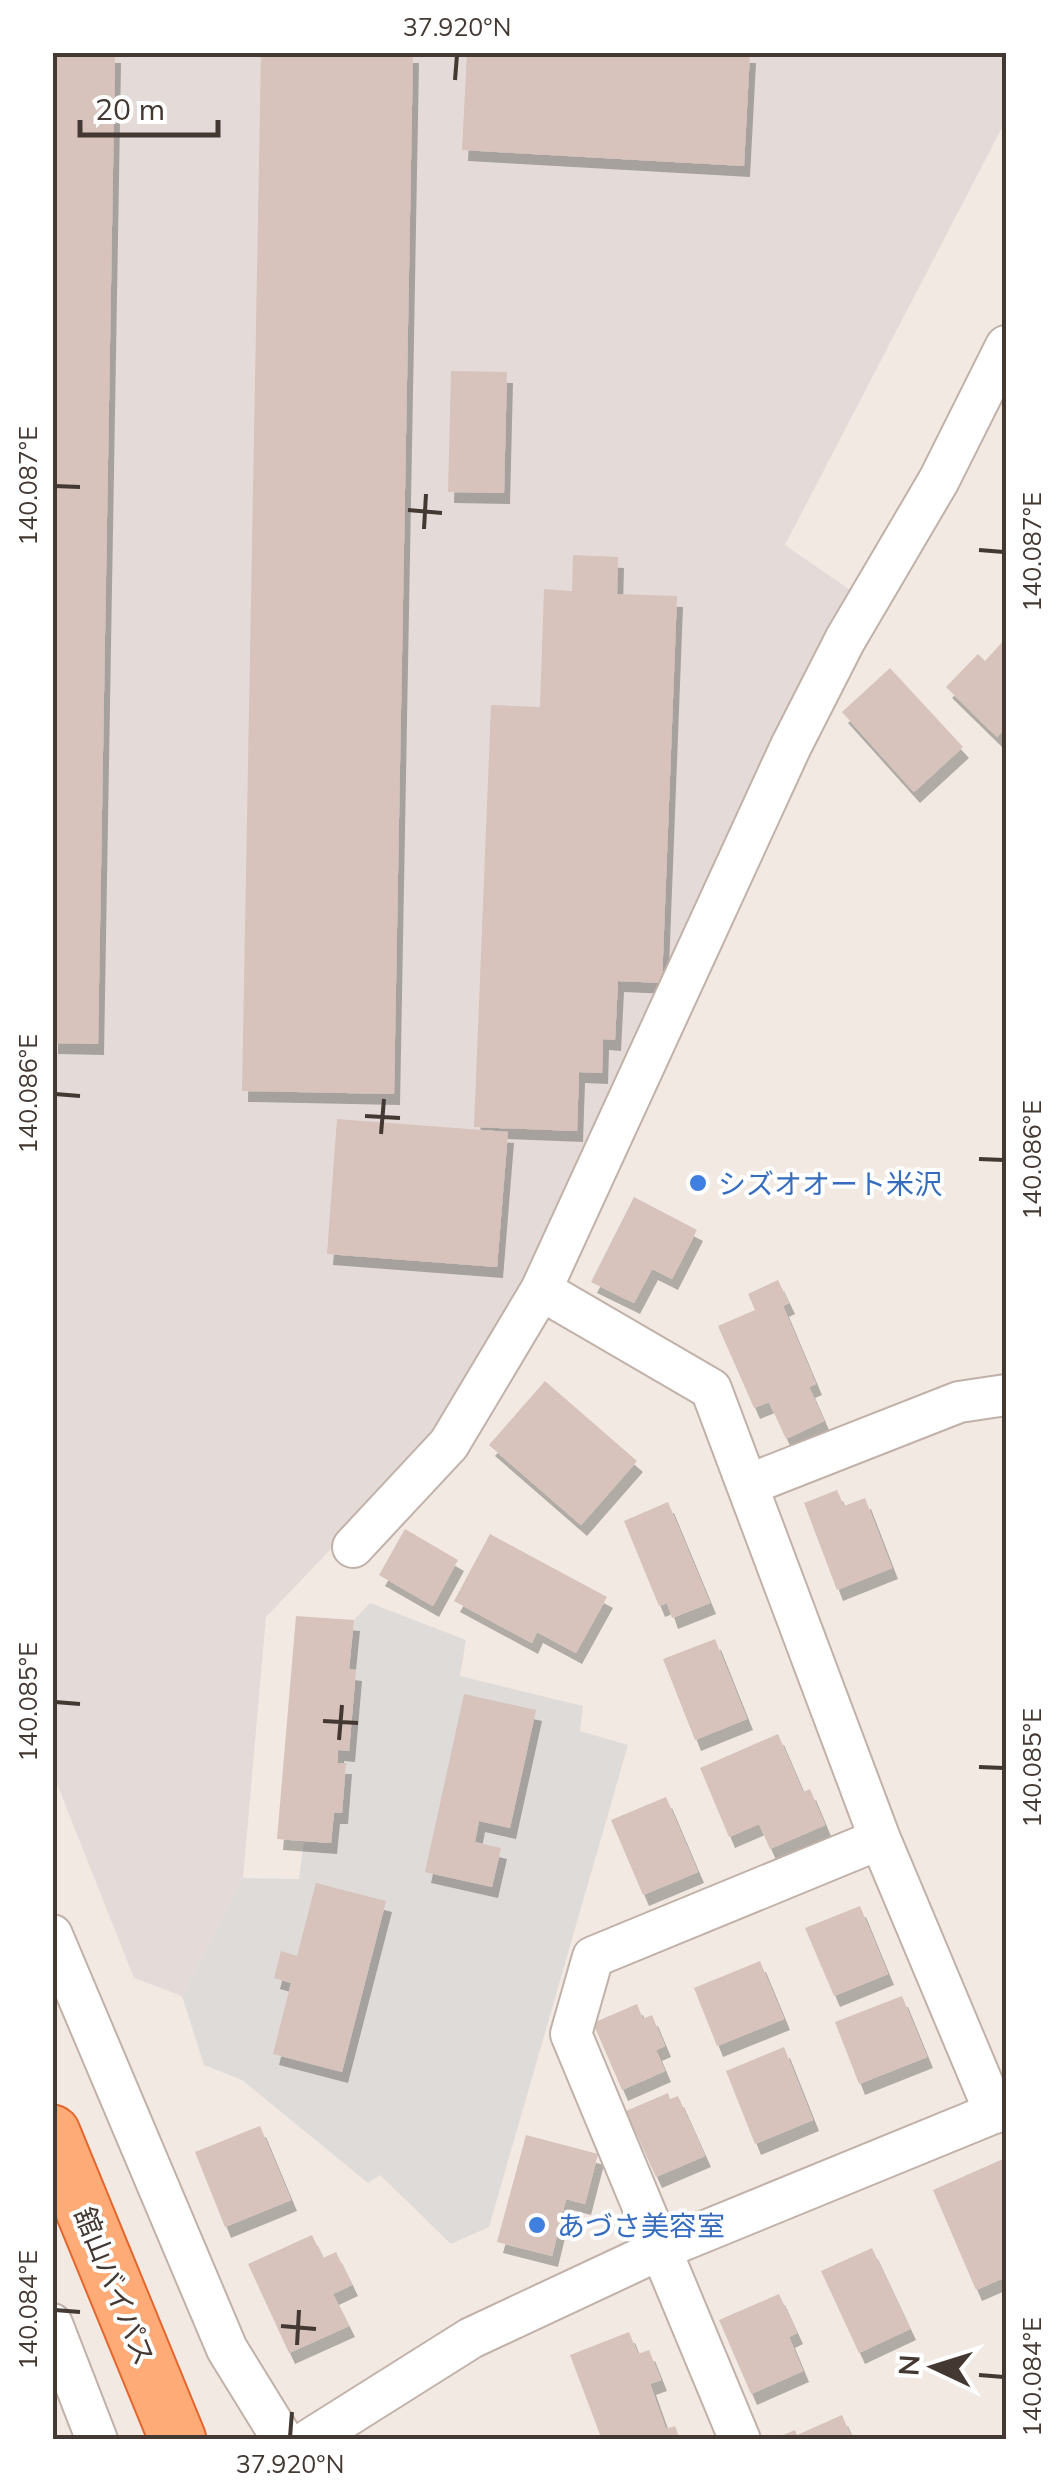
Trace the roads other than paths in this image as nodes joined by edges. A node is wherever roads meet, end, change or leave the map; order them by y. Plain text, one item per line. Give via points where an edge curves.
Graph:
1 (1006, 346) edge
2 (541, 1290) junction
3 (1006, 1395) edge
4 (750, 1484) junction
5 (354, 1546) dead end
6 (880, 1840) junction
7 (52, 1935) edge
8 (1001, 2111) edge
9 (52, 2134) edge
10 (659, 2250) junction
11 (57, 2349) edge
12 (97, 2440) edge
13 (178, 2440) edge
14 (283, 2440) edge
15 (309, 2440) edge
16 (740, 2440) edge

1 - 2 street via 791,746
2 - 4 street via 712,1389
2 - 5 street via 449,1444
3 - 4 street via 958,1402
4 - 6 street
6 - 8 street
6 - 10 street via 593,1958 571,2034
7 - 14 street via 228,2349
8 - 10 street
9 - 13 highway, 舘山バイパス
10 - 15 street via 471,2338
10 - 16 street
11 - 12 street

